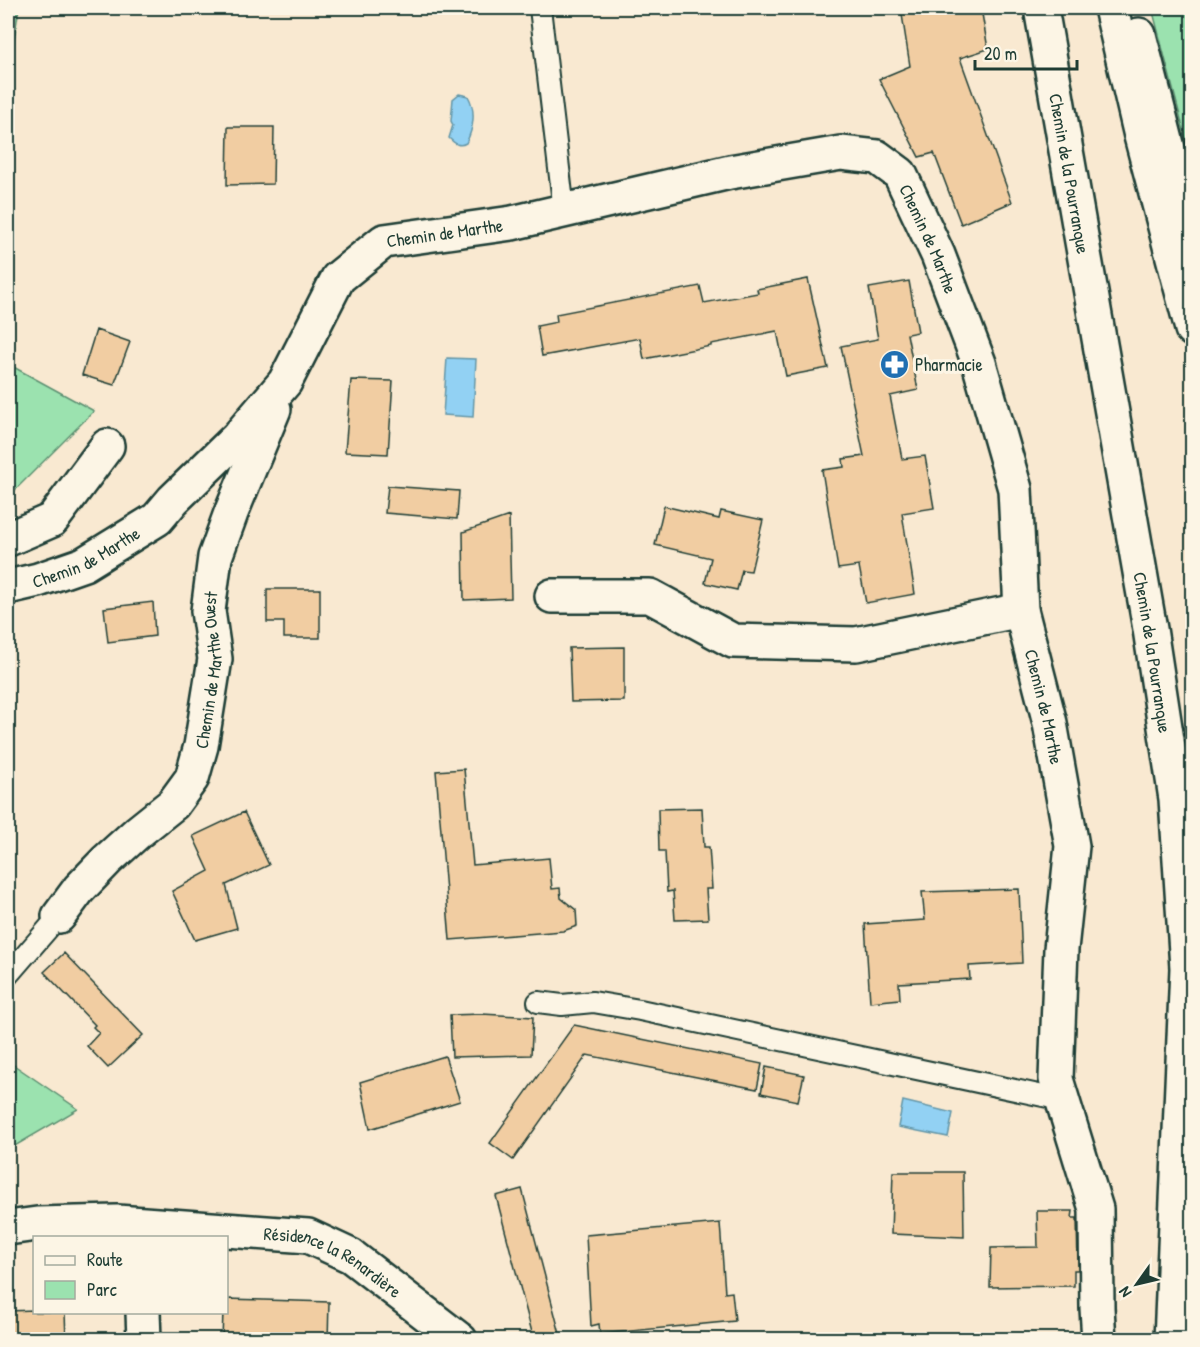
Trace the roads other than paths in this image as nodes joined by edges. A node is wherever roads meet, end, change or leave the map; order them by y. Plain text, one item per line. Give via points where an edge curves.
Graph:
1 (540, 8) edge
2 (1041, 8) edge
3 (1111, 8) edge
4 (1132, 8) edge
5 (564, 211) junction
6 (1192, 242) edge
7 (1192, 329) edge
8 (285, 382) junction
9 (107, 446) dead end
10 (8, 539) edge
11 (8, 587) edge
12 (552, 596) dead end
13 (1021, 610) junction
14 (59, 916) joint
15 (8, 975) edge
16 (538, 1002) dead end
17 (1062, 1100) junction
18 (8, 1228) edge
19 (141, 1231) edge
20 (143, 1314) edge
21 (144, 1340) edge
22 (460, 1340) edge
23 (1099, 1340) edge
24 (1171, 1340) edge

1 - 5 lane
2 - 24 street, Chemin de la Pourranque via 1176,799 1186,968
3 - 7 street
4 - 6 street
5 - 8 street, Chemin de Marthe via 512,223 384,241 338,278
5 - 13 street, Chemin de Marthe via 730,172 841,153 877,157 900,174 938,255 980,363 1015,489
8 - 11 street, Chemin de Marthe via 237,438 157,519 84,564
8 - 14 street, Chemin de Marthe Ouest via 215,557 208,611 215,659 192,778 173,804 107,860
9 - 10 street via 52,520
12 - 13 street via 650,597 733,642 856,644
13 - 17 street, Chemin de Marthe via 1050,723 1072,846 1058,1020 1056,1079
14 - 15 lane
16 - 17 lane via 593,1002 640,1010
17 - 23 street, Chemin de Marthe via 1096,1209
18 - 19 street, Résidence la Renardière via 117,1222
19 - 22 street, Résidence la Renardière via 308,1236 351,1256
20 - 21 street

